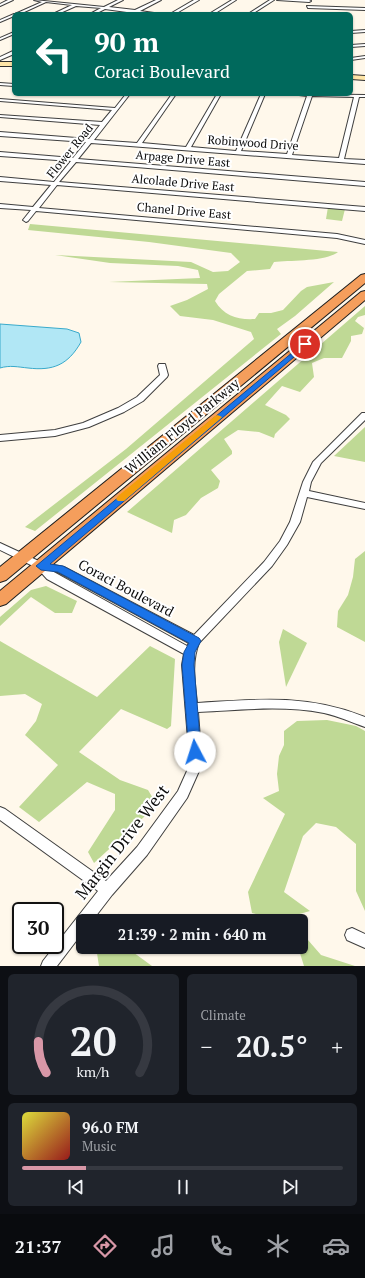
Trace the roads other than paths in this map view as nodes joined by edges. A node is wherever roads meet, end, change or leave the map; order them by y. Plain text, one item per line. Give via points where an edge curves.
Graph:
1 (11, 0) edge
2 (36, 0) edge
3 (85, 0) edge
4 (121, 0) edge
5 (159, 0) edge
6 (197, 0) edge
7 (234, 0) edge
8 (272, 0) edge
9 (279, 0) edge
10 (47, 1) edge
11 (309, 1) edge
12 (0, 3) edge
13 (76, 4) junction
14 (308, 7) junction
15 (105, 8) junction
16 (365, 9) edge
17 (135, 11) junction
18 (22, 12) edge
19 (58, 12) edge
20 (96, 12) edge
21 (143, 12) edge
22 (176, 12) edge
23 (214, 12) edge
24 (253, 12) edge
25 (307, 12) edge
26 (12, 16) edge
27 (0, 21) edge
28 (365, 31) edge
29 (353, 32) edge
30 (12, 34) edge
31 (0, 39) edge
32 (12, 39) edge
33 (365, 45) edge
34 (353, 46) edge
35 (353, 47) edge
36 (359, 50) dead end
37 (12, 53) edge
38 (365, 57) edge
39 (353, 59) edge
40 (12, 60) edge
41 (0, 61) edge
42 (12, 64) edge
43 (353, 78) edge
44 (365, 78) edge
45 (0, 84) edge
46 (12, 85) edge
47 (126, 96) edge
48 (173, 96) edge
49 (218, 96) edge
50 (262, 96) edge
51 (309, 96) edge
52 (353, 96) edge
53 (356, 96) junction
54 (365, 96) edge
55 (0, 100) edge
56 (115, 108) junction
57 (0, 116) edge
58 (104, 124) junction
59 (0, 134) edge
60 (90, 141) junction
61 (139, 144) junction
62 (188, 148) junction
63 (238, 152) junction
64 (0, 154) edge
65 (289, 156) junction
66 (75, 160) junction
67 (342, 160) junction
68 (365, 162) edge
69 (0, 179) edge
70 (57, 183) junction
71 (365, 184) edge
72 (0, 206) edge
73 (35, 209) junction
74 (365, 209) edge
75 (26, 220) dead end
76 (365, 242) edge
77 (365, 277) edge
78 (365, 294) edge
79 (162, 366) dead end
80 (365, 415) edge
81 (0, 438) edge
82 (304, 493) junction
83 (365, 506) edge
84 (0, 546) edge
85 (22, 557) junction
86 (41, 566) junction
87 (0, 576) edge
88 (0, 600) edge
89 (195, 641) junction
90 (190, 652) junction
91 (192, 708) junction
92 (365, 722) edge
93 (0, 814) edge
94 (107, 890) junction
95 (88, 914) edge
96 (76, 930) edge
97 (48, 966) edge

1 - 12 street
2 - 10 street
3 - 13 street
4 - 15 street
5 - 17 street
6 - 22 street
7 - 23 street
8 - 24 street
9 - 11 street
10 - 13 street
10 - 18 street
11 - 14 street
13 - 15 street
13 - 19 street
14 - 16 street
14 - 25 street
15 - 17 street
15 - 20 street
17 - 21 street
26 - 27 street
28 - 29 street
30 - 31 street
31 - 32 street
33 - 34 street
35 - 36 street
37 - 41 street
38 - 39 street
40 - 41 street
41 - 42 main road
43 - 44 main road
45 - 46 street
47 - 56 street, Flower Road
48 - 61 street
49 - 62 street
50 - 63 street
51 - 65 street
52 - 53 street
53 - 54 street
53 - 67 street
55 - 56 street
56 - 58 street, Flower Road
57 - 58 street
58 - 60 street, Flower Road
59 - 60 street, Robinwood Drive
60 - 61 street, Robinwood Drive
60 - 66 street, Flower Road
61 - 62 street, Robinwood Drive
62 - 63 street, Robinwood Drive
63 - 65 street, Robinwood Drive
64 - 66 street, Arpage Drive East
65 - 67 street, Robinwood Drive
66 - 70 street, Flower Road
66 - 71 street, Arpage Drive East
67 - 68 street, Robinwood Drive
69 - 70 street, Alcolade Drive East
70 - 73 street, Flower Road
70 - 74 street, Alcolade Drive East
72 - 73 street, Chanel Drive East
73 - 75 street, Flower Road
73 - 76 street, Chanel Drive East via 337,236
77 - 85 highway, William Floyd Parkway
78 - 86 highway, William Floyd Parkway
79 - 81 street via 164,375 140,399 86,426 55,433
80 - 82 street, Margin Drive West via 317,462
82 - 83 street
82 - 89 street, Margin Drive West via 295,522 284,543 268,564
84 - 85 street, Coraci Boulevard
85 - 86 street, Coraci Boulevard
85 - 87 highway, William Floyd Parkway
86 - 88 highway, William Floyd Parkway
86 - 89 street, Coraci Boulevard via 60,569
86 - 90 street, Coraci Boulevard via 51,576
89 - 90 street, Margin Drive West
90 - 91 street, Margin Drive West via 188,665
91 - 92 street via 304,705 334,710
91 - 94 street, Margin Drive West via 195,752 193,771 184,794 142,850
93 - 94 street
94 - 95 street, Margin Drive West
96 - 97 street, Margin Drive West

